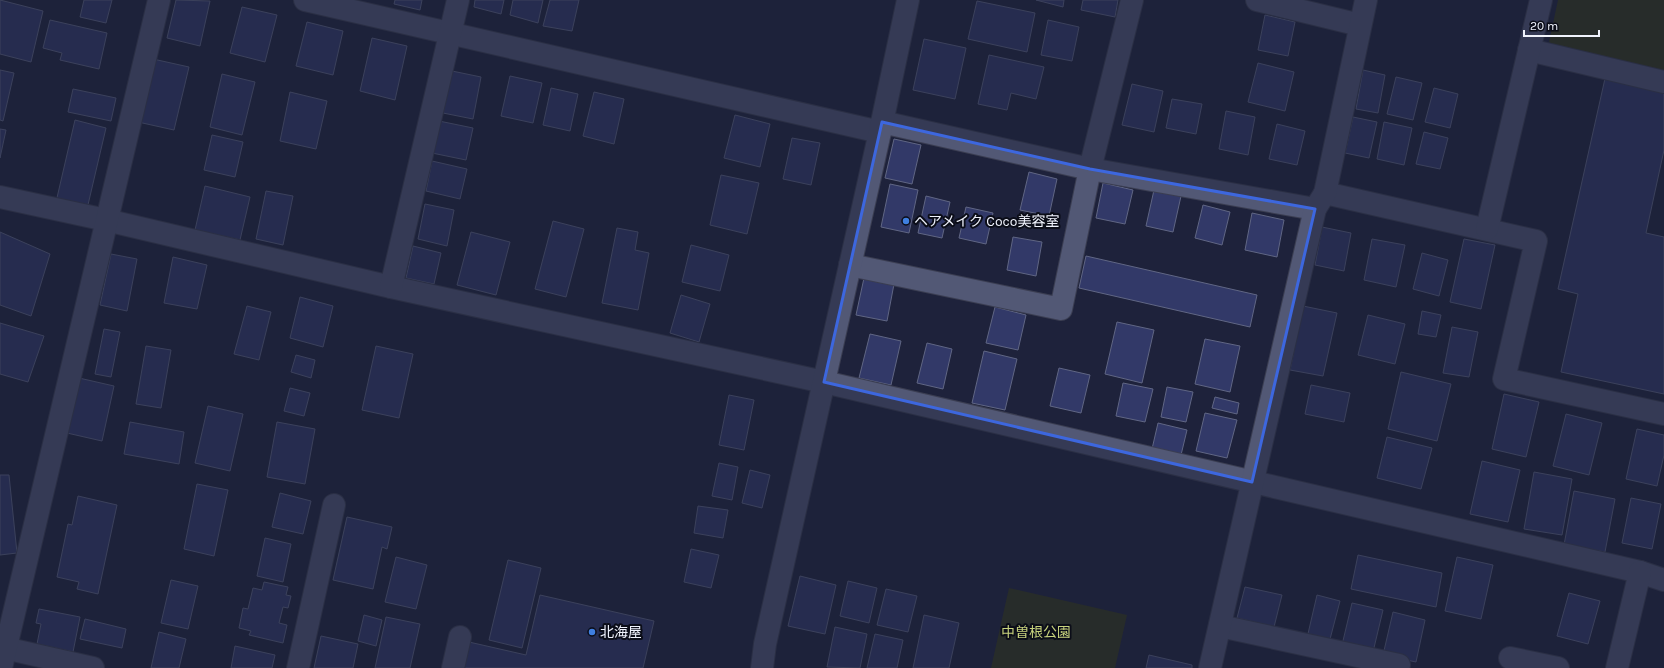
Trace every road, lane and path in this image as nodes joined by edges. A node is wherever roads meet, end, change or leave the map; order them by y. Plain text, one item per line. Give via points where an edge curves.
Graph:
1 (159, 0) edge
2 (305, 0) edge
3 (458, 0) edge
4 (1132, 0) edge
5 (1257, 0) edge
6 (1366, 0) edge
7 (1540, 0) edge
8 (903, 1) edge
9 (1360, 26) junction
10 (450, 34) junction
11 (1529, 50) junction
12 (1664, 82) edge
13 (881, 127) junction
14 (1090, 169) junction
15 (0, 197) edge
16 (1320, 201) junction
17 (106, 220) junction
18 (1487, 229) junction
19 (850, 265) junction
20 (391, 287) junction
21 (824, 382) junction
22 (1664, 414) edge
23 (1252, 482) junction
24 (334, 505) dead end
25 (1640, 572) junction
26 (1664, 580) edge
27 (1220, 626) junction
28 (460, 637) dead end
29 (2, 655) edge
30 (1510, 658) dead end
31 (1399, 665) dead end
32 (93, 668) edge
33 (298, 668) edge
34 (453, 668) edge
35 (762, 668) edge
36 (1210, 668) edge
37 (1558, 668) edge
38 (1617, 668) edge

1 - 17 street
2 - 10 street
3 - 10 street
4 - 14 street
5 - 9 street
6 - 9 street
7 - 11 street
8 - 13 street
9 - 16 street
10 - 13 street
10 - 20 street
11 - 12 street
11 - 18 street
13 - 14 street
13 - 19 street
14 - 16 street
14 - 19 street via 1061,310
15 - 17 street
16 - 18 street
16 - 23 street
17 - 20 street
17 - 29 street
18 - 22 street via 1536,241 1504,379
19 - 21 street
20 - 21 street
21 - 23 street
21 - 35 street via 766,636
23 - 25 street
23 - 27 street
24 - 33 street
25 - 26 street
25 - 38 street
27 - 31 street
27 - 36 street
28 - 34 street
29 - 32 street
30 - 37 street

